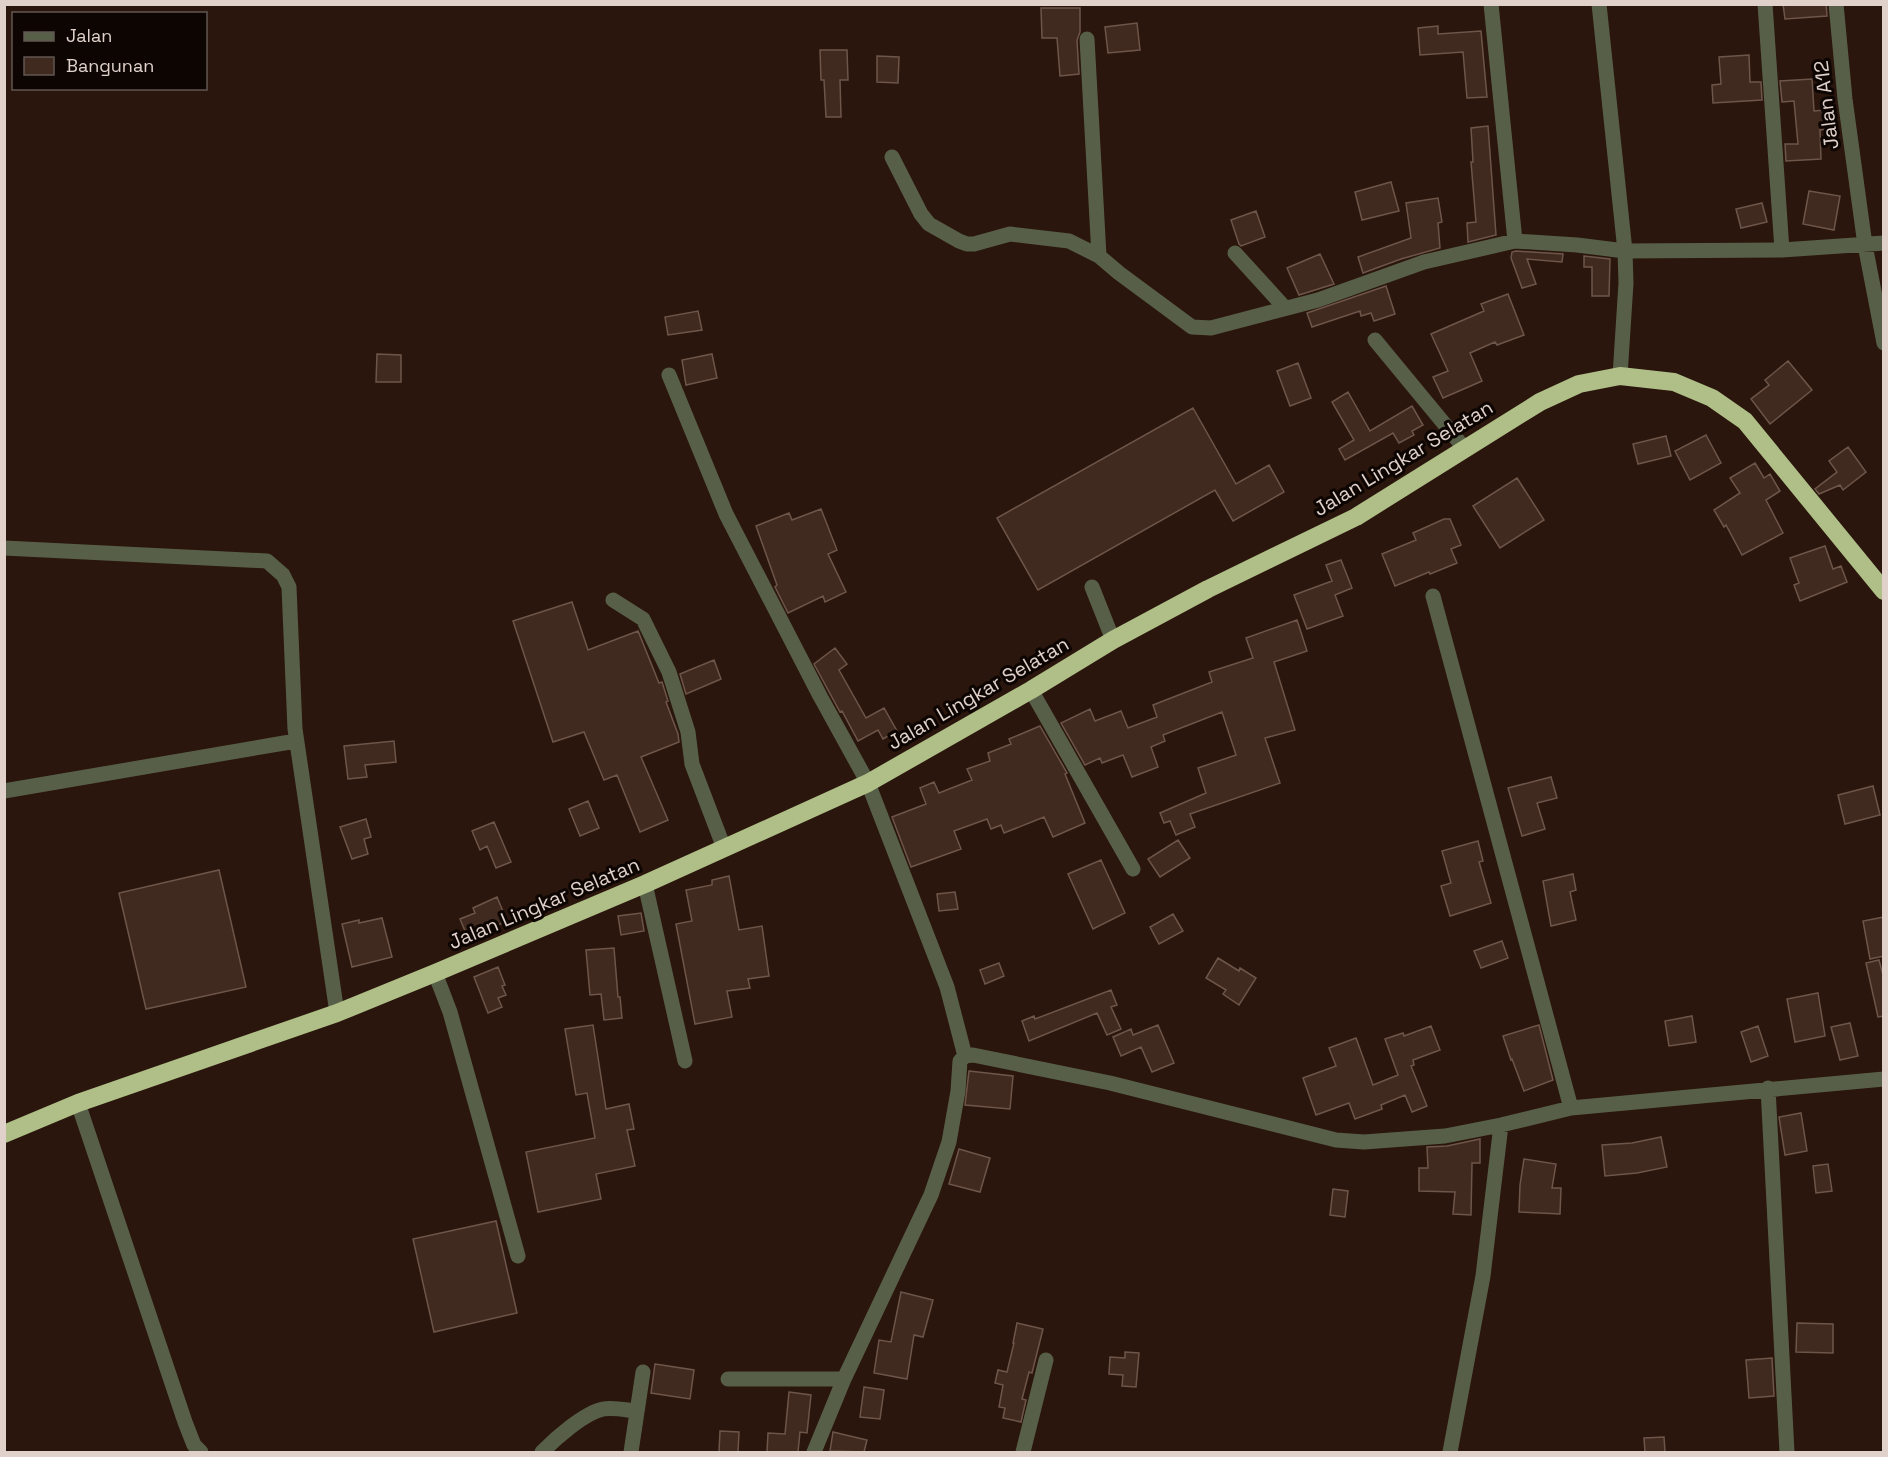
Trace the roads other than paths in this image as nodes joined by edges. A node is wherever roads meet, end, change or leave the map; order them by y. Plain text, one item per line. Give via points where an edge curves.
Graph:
1 (1491, 4) edge
2 (1599, 4) edge
3 (1765, 4) edge
4 (1836, 4) edge
5 (1087, 39) dead end
6 (892, 158) dead end
7 (1515, 241) junction
8 (1884, 243) edge
9 (1865, 245) junction
10 (1782, 250) junction
11 (1624, 251) junction
12 (1235, 253) dead end
13 (1099, 256) junction
14 (1285, 308) junction
15 (1375, 340) dead end
16 (1884, 343) edge
17 (669, 375) dead end
18 (1620, 376) junction
19 (1465, 448) junction
20 (4, 548) edge
21 (1092, 587) dead end
22 (1884, 591) edge
23 (1433, 596) dead end
24 (613, 600) dead end
25 (1113, 640) junction
26 (1031, 690) junction
27 (296, 741) junction
28 (868, 783) junction
29 (4, 791) edge
30 (724, 849) junction
31 (1133, 869) dead end
32 (645, 884) junction
33 (435, 973) junction
34 (336, 1013) junction
35 (965, 1056) junction
36 (686, 1060) dead end
37 (1884, 1079) edge
38 (1768, 1088) junction
39 (78, 1103) junction
40 (1571, 1108) junction
41 (1502, 1125) junction
42 (4, 1134) edge
43 (518, 1256) dead end
44 (1046, 1360) dead end
45 (642, 1372) dead end
46 (728, 1379) dead end
47 (844, 1379) junction
48 (636, 1411) junction
49 (201, 1452) edge
50 (542, 1452) edge
51 (631, 1452) edge
52 (814, 1452) edge
53 (1023, 1452) edge
54 (1450, 1452) edge
55 (1787, 1452) edge

1 - 7 street
2 - 11 street
3 - 10 street
4 - 9 street, Jalan A12
5 - 13 street
6 - 13 street via 929,224 959,241 974,244 1010,234 1023,235 1069,241
7 - 11 street
7 - 14 street via 1424,262
8 - 9 street
9 - 10 street
9 - 16 street, Jalan A12
10 - 11 street
11 - 18 street via 1626,283
12 - 14 street
13 - 14 street via 1192,327 1211,328
15 - 19 street
17 - 28 street via 726,514
18 - 19 highway, Jalan Lingkar Selatan via 1579,384 1540,402
18 - 22 highway, Jalan Lingkar Selatan via 1674,382 1712,398 1745,422
19 - 25 highway, Jalan Lingkar Selatan via 1356,517
20 - 27 street via 267,561 283,575 289,587
21 - 25 street
23 - 40 street
24 - 30 street via 643,619 669,672 688,732 692,764
25 - 26 highway, Jalan Lingkar Selatan
26 - 28 highway, Jalan Lingkar Selatan
26 - 31 street
27 - 29 street
27 - 34 street
28 - 30 highway, Jalan Lingkar Selatan
28 - 35 street via 947,987
30 - 32 highway, Jalan Lingkar Selatan
32 - 33 highway, Jalan Lingkar Selatan
32 - 36 street
33 - 34 highway, Jalan Lingkar Selatan
33 - 43 street via 450,1012
34 - 39 highway, Jalan Lingkar Selatan
35 - 41 street via 1110,1083 1336,1140 1364,1142 1445,1136
35 - 47 street via 960,1061 949,1142 931,1195
37 - 38 street
38 - 40 street
38 - 55 street
39 - 42 highway, Jalan Lingkar Selatan
39 - 49 street via 185,1422
40 - 41 street
41 - 54 street via 1483,1276
44 - 53 street
45 - 48 street
46 - 47 street
47 - 52 street
48 - 50 street via 603,1408 579,1421
48 - 51 street

